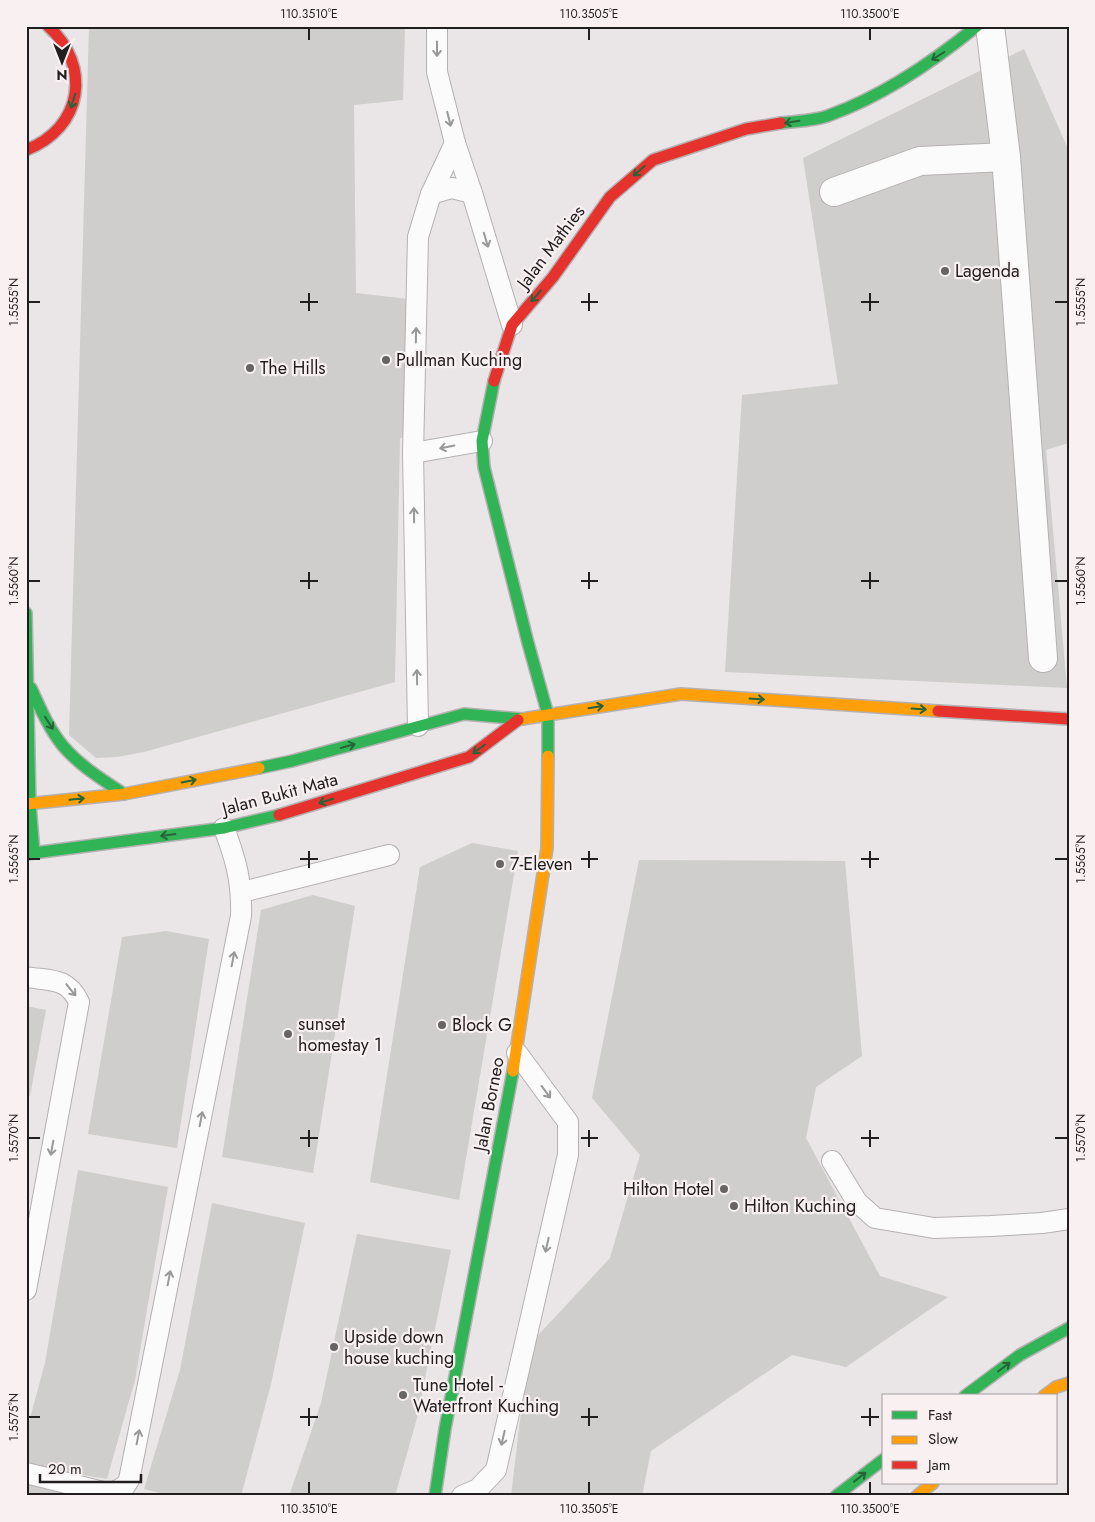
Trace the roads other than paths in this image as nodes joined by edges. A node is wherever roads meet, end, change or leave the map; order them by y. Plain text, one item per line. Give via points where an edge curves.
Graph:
1 (48, 26) edge
2 (437, 26) edge
3 (977, 26) edge
4 (990, 26) edge
5 (455, 143) junction
6 (26, 150) edge
7 (1006, 157) junction
8 (834, 192) dead end
9 (472, 193) junction
10 (431, 194) junction
11 (512, 325) junction
12 (482, 441) junction
13 (413, 454) junction
14 (26, 613) edge
15 (1043, 658) dead end
16 (27, 680) edge
17 (548, 715) junction
18 (1069, 718) edge
19 (518, 720) junction
20 (418, 726) junction
21 (124, 794) junction
22 (28, 804) edge
23 (224, 828) junction
24 (30, 853) edge
25 (389, 855) dead end
26 (242, 892) junction
27 (26, 977) edge
28 (517, 1053) junction
29 (832, 1161) dead end
30 (1069, 1219) edge
31 (26, 1290) edge
32 (1069, 1328) edge
33 (1069, 1383) edge
34 (968, 1394) edge
35 (1046, 1394) edge
36 (882, 1461) edge
37 (26, 1474) edge
38 (932, 1484) edge
39 (435, 1496) edge
40 (462, 1496) edge
41 (836, 1496) edge
42 (917, 1496) edge

1 -> 6 street via 68,48 75,69 76,92 69,114 56,132 38,146
2 -> 5 lane via 437,72
3 -> 11 street, Jalan Mathies via 949,49 883,91 828,116 746,130 653,160 610,197 553,277
4 - 7 street
5 - 9 lane
5 - 10 lane
7 - 8 street via 920,161
7 - 15 street
9 - 10 lane via 452,188
9 -> 11 lane
13 -> 10 lane via 418,236
11 - 12 street, Jalan Mathies via 495,378
12 -> 13 lane
12 - 17 street, Jalan Mathies via 484,467
20 -> 13 lane
14 - 16 street
16 -> 21 street via 41,711 67,750
16 - 22 street
17 -> 18 street via 682,694
17 - 19 street
17 - 28 street, Jalan Borneo via 547,848
19 - 20 street via 464,714
19 -> 23 street, Jalan Bukit Mata via 469,757 290,812
21 -> 20 street via 292,761
22 -> 21 street
22 - 24 street
23 -> 24 street, Jalan Bukit Mata
23 - 26 lane via 236,861
25 - 26 lane
37 -> 26 lane via 111,1494 129,1480 241,916
27 -> 31 lane via 65,983 79,1002
28 - 39 street, Jalan Borneo
28 -> 40 lane via 568,1122 568,1154 496,1470 478,1489
29 - 30 lane via 857,1202 874,1218 934,1228
34 -> 32 street via 1020,1355
33 - 35 street via 1056,1386
41 -> 36 street
38 - 42 street

